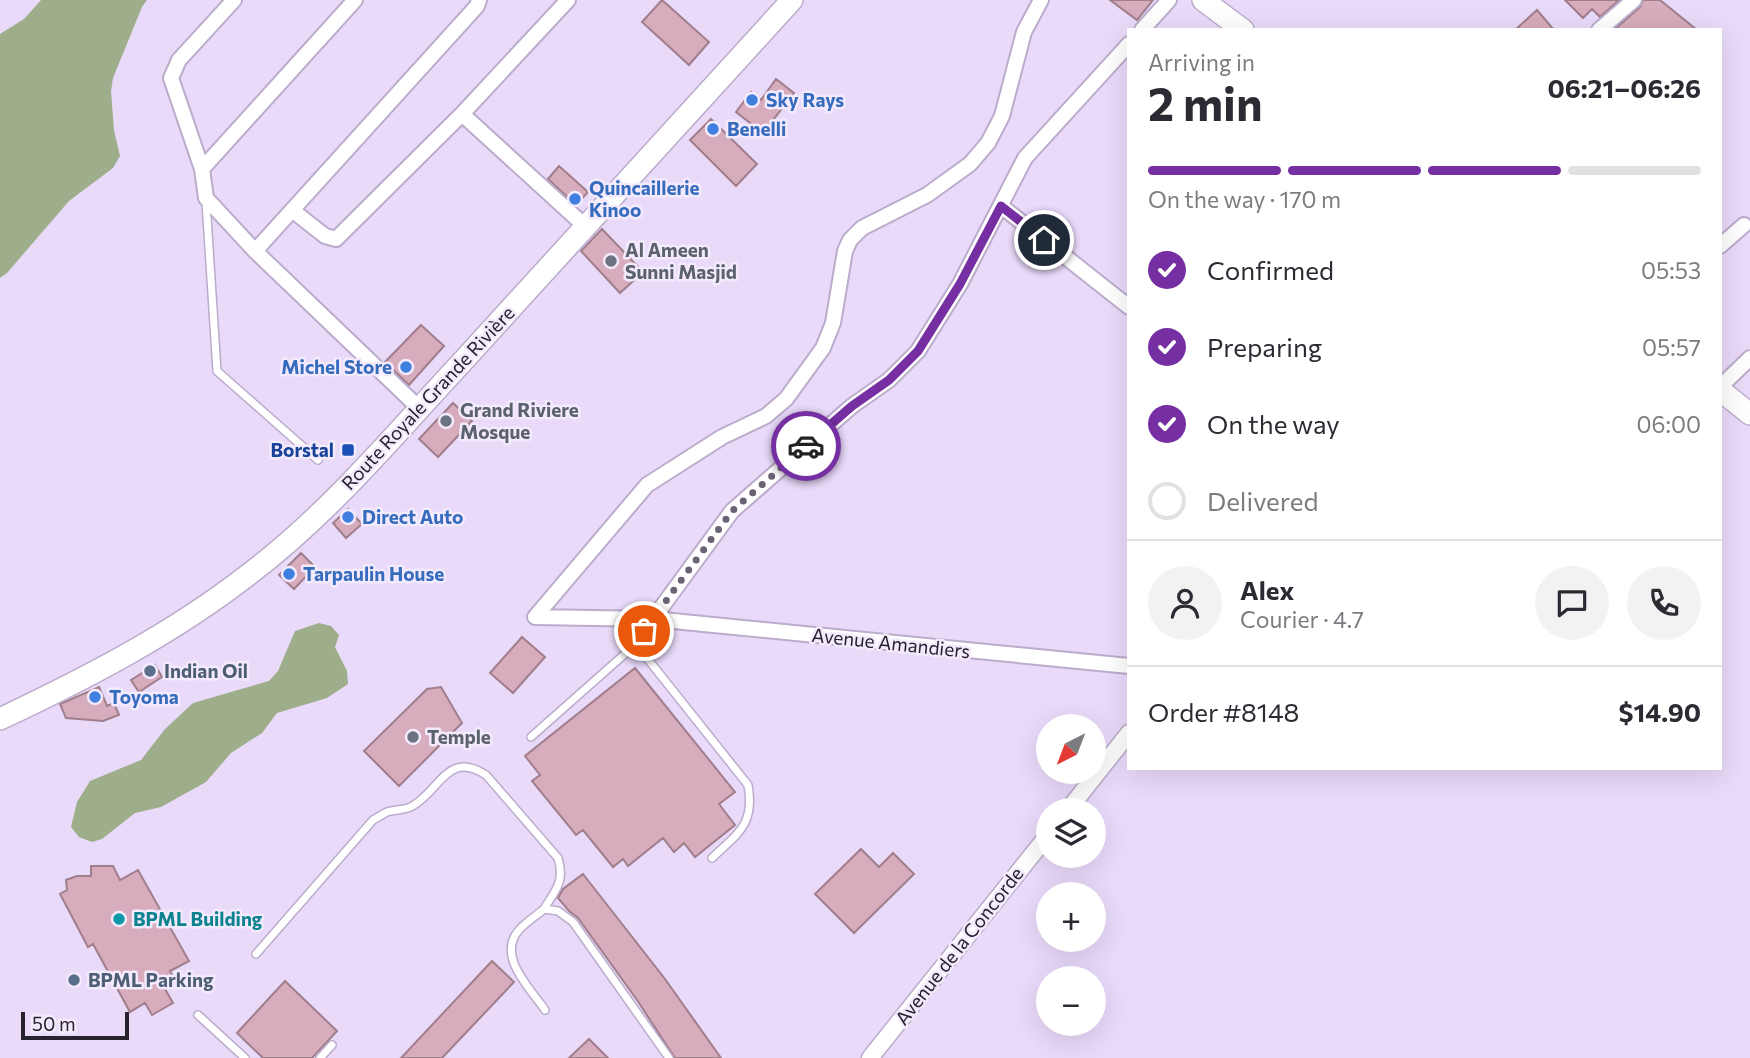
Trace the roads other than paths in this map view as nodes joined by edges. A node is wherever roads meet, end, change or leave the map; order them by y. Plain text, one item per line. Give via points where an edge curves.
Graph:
1 (234, 0) edge
2 (355, 0) edge
3 (480, 0) edge
4 (568, 0) edge
5 (792, 0) edge
6 (1041, 0) edge
7 (1169, 0) edge
8 (1203, 0) edge
9 (1634, 0) edge
10 (1144, 28) edge
11 (1240, 28) edge
12 (1601, 28) edge
13 (1127, 46) edge
14 (462, 114) junction
15 (202, 169) junction
16 (206, 198) junction
17 (1001, 206) junction
18 (292, 210) junction
19 (1744, 225) dead end
20 (586, 227) junction
21 (1722, 244) edge
22 (255, 251) junction
23 (1127, 305) edge
24 (1750, 358) edge
25 (1722, 387) edge
26 (1722, 391) edge
27 (419, 408) junction
28 (1750, 414) edge
29 (318, 460) dead end
30 (653, 619) junction
31 (635, 643) junction
32 (1127, 666) edge
33 (0, 719) edge
34 (1127, 736) edge
35 (531, 737) dead end
36 (1078, 798) edge
37 (1036, 850) edge
38 (712, 858) dead end
39 (544, 909) junction
40 (256, 954) dead end
41 (545, 1010) dead end
42 (198, 1015) dead end
43 (332, 1045) dead end
44 (245, 1058) edge
45 (320, 1058) edge
46 (669, 1058) edge
47 (870, 1058) edge

1 - 15 street via 179,60 171,78
2 - 15 street
3 - 18 street
4 - 14 street
5 - 20 main road, Route Royale Grande Rivière
6 - 30 street, Avenue Amandiers via 1024,32 1002,116 988,144 970,164 927,195 862,228 850,240 833,323 823,348 786,399 766,416 722,437 647,485 535,617
7 - 10 street
8 - 11 main road
9 - 12 street
13 - 17 street via 1026,158
14 - 18 street via 336,239 325,236
14 - 20 street
15 - 16 street
16 - 22 street
16 - 29 lane via 217,370
17 - 23 street
17 - 30 street via 918,351 732,511
18 - 22 street
19 - 21 street
20 - 27 main road, Route Royale Grande Rivière
22 - 27 street
24 - 25 street
26 - 28 main road
27 - 33 main road, Route Royale Grande Rivière via 307,527 211,604 75,684
30 - 31 lane
30 - 32 street, Avenue Amandiers
31 - 35 lane
31 - 38 lane via 748,785 751,804 746,824
34 - 36 street
37 - 47 street, Avenue de la Concorde
39 - 40 lane via 560,883 558,858 486,775 463,765 453,768 414,805 373,820
39 - 41 lane via 518,931 509,946 512,961
39 - 46 lane via 558,911 573,922
42 - 44 lane
43 - 45 lane

